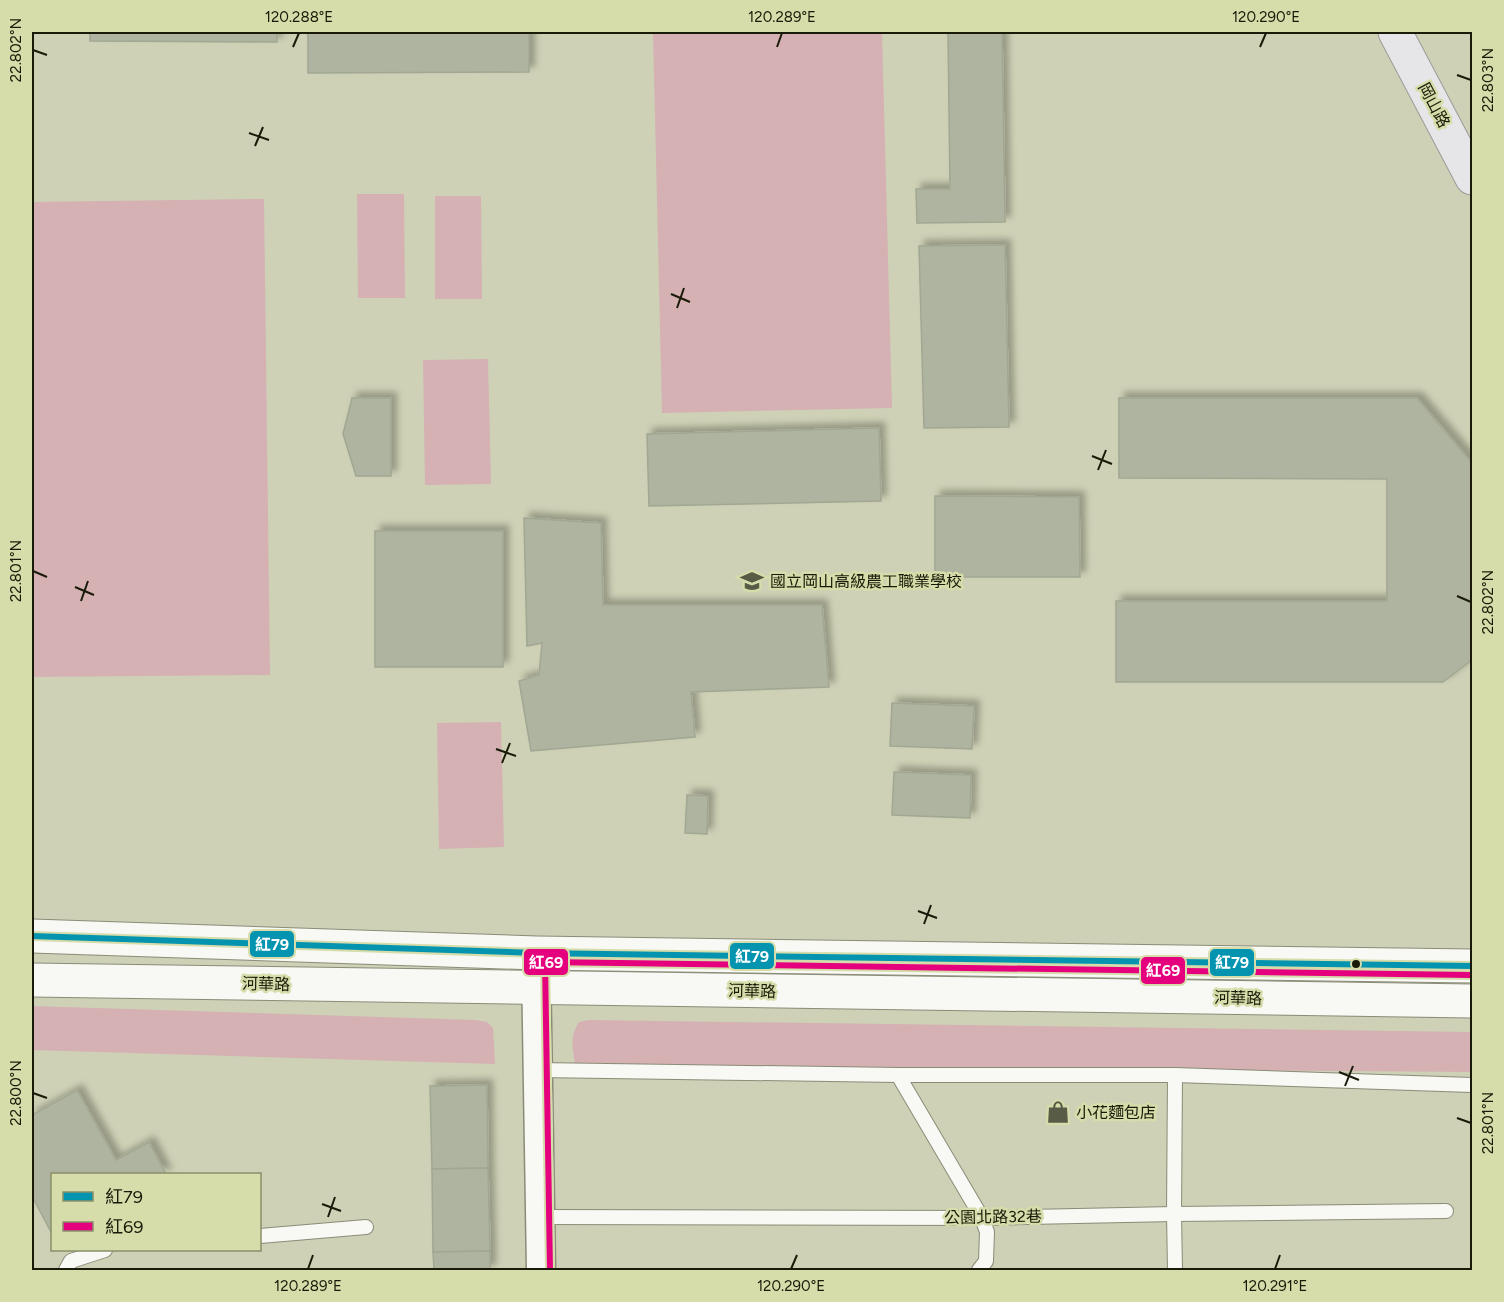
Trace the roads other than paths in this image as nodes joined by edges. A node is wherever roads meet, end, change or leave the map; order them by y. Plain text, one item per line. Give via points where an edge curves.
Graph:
1 (1395, 32) edge
2 (1473, 178) edge
3 (32, 936) edge
4 (536, 953) junction
5 (1473, 966) edge
6 (32, 980) edge
7 (537, 988) junction
8 (1473, 1001) edge
9 (537, 1070) junction
10 (898, 1075) junction
11 (1175, 1075) junction
12 (1473, 1084) edge
13 (1446, 1211) dead end
14 (1174, 1214) junction
15 (540, 1217) junction
16 (982, 1218) junction
17 (366, 1227) dead end
18 (261, 1236) edge
19 (102, 1251) edge
20 (66, 1270) edge
21 (541, 1270) edge
22 (979, 1270) edge
23 (1175, 1270) edge

1 - 2 main road, 岡山路
3 - 4 street
4 - 5 street
4 - 7 street
6 - 7 street, 河華路
7 - 8 street, 河華路
7 - 9 street
9 - 10 lane
9 - 15 street
10 - 11 lane
10 - 16 lane
11 - 12 lane
11 - 14 lane
13 - 14 lane, 公園北路32巷
14 - 16 lane, 公園北路32巷
14 - 23 lane
15 - 16 lane, 公園北路32巷
15 - 21 street
16 - 22 lane via 987,1232 986,1261
17 - 18 lane
19 - 20 lane via 71,1261

